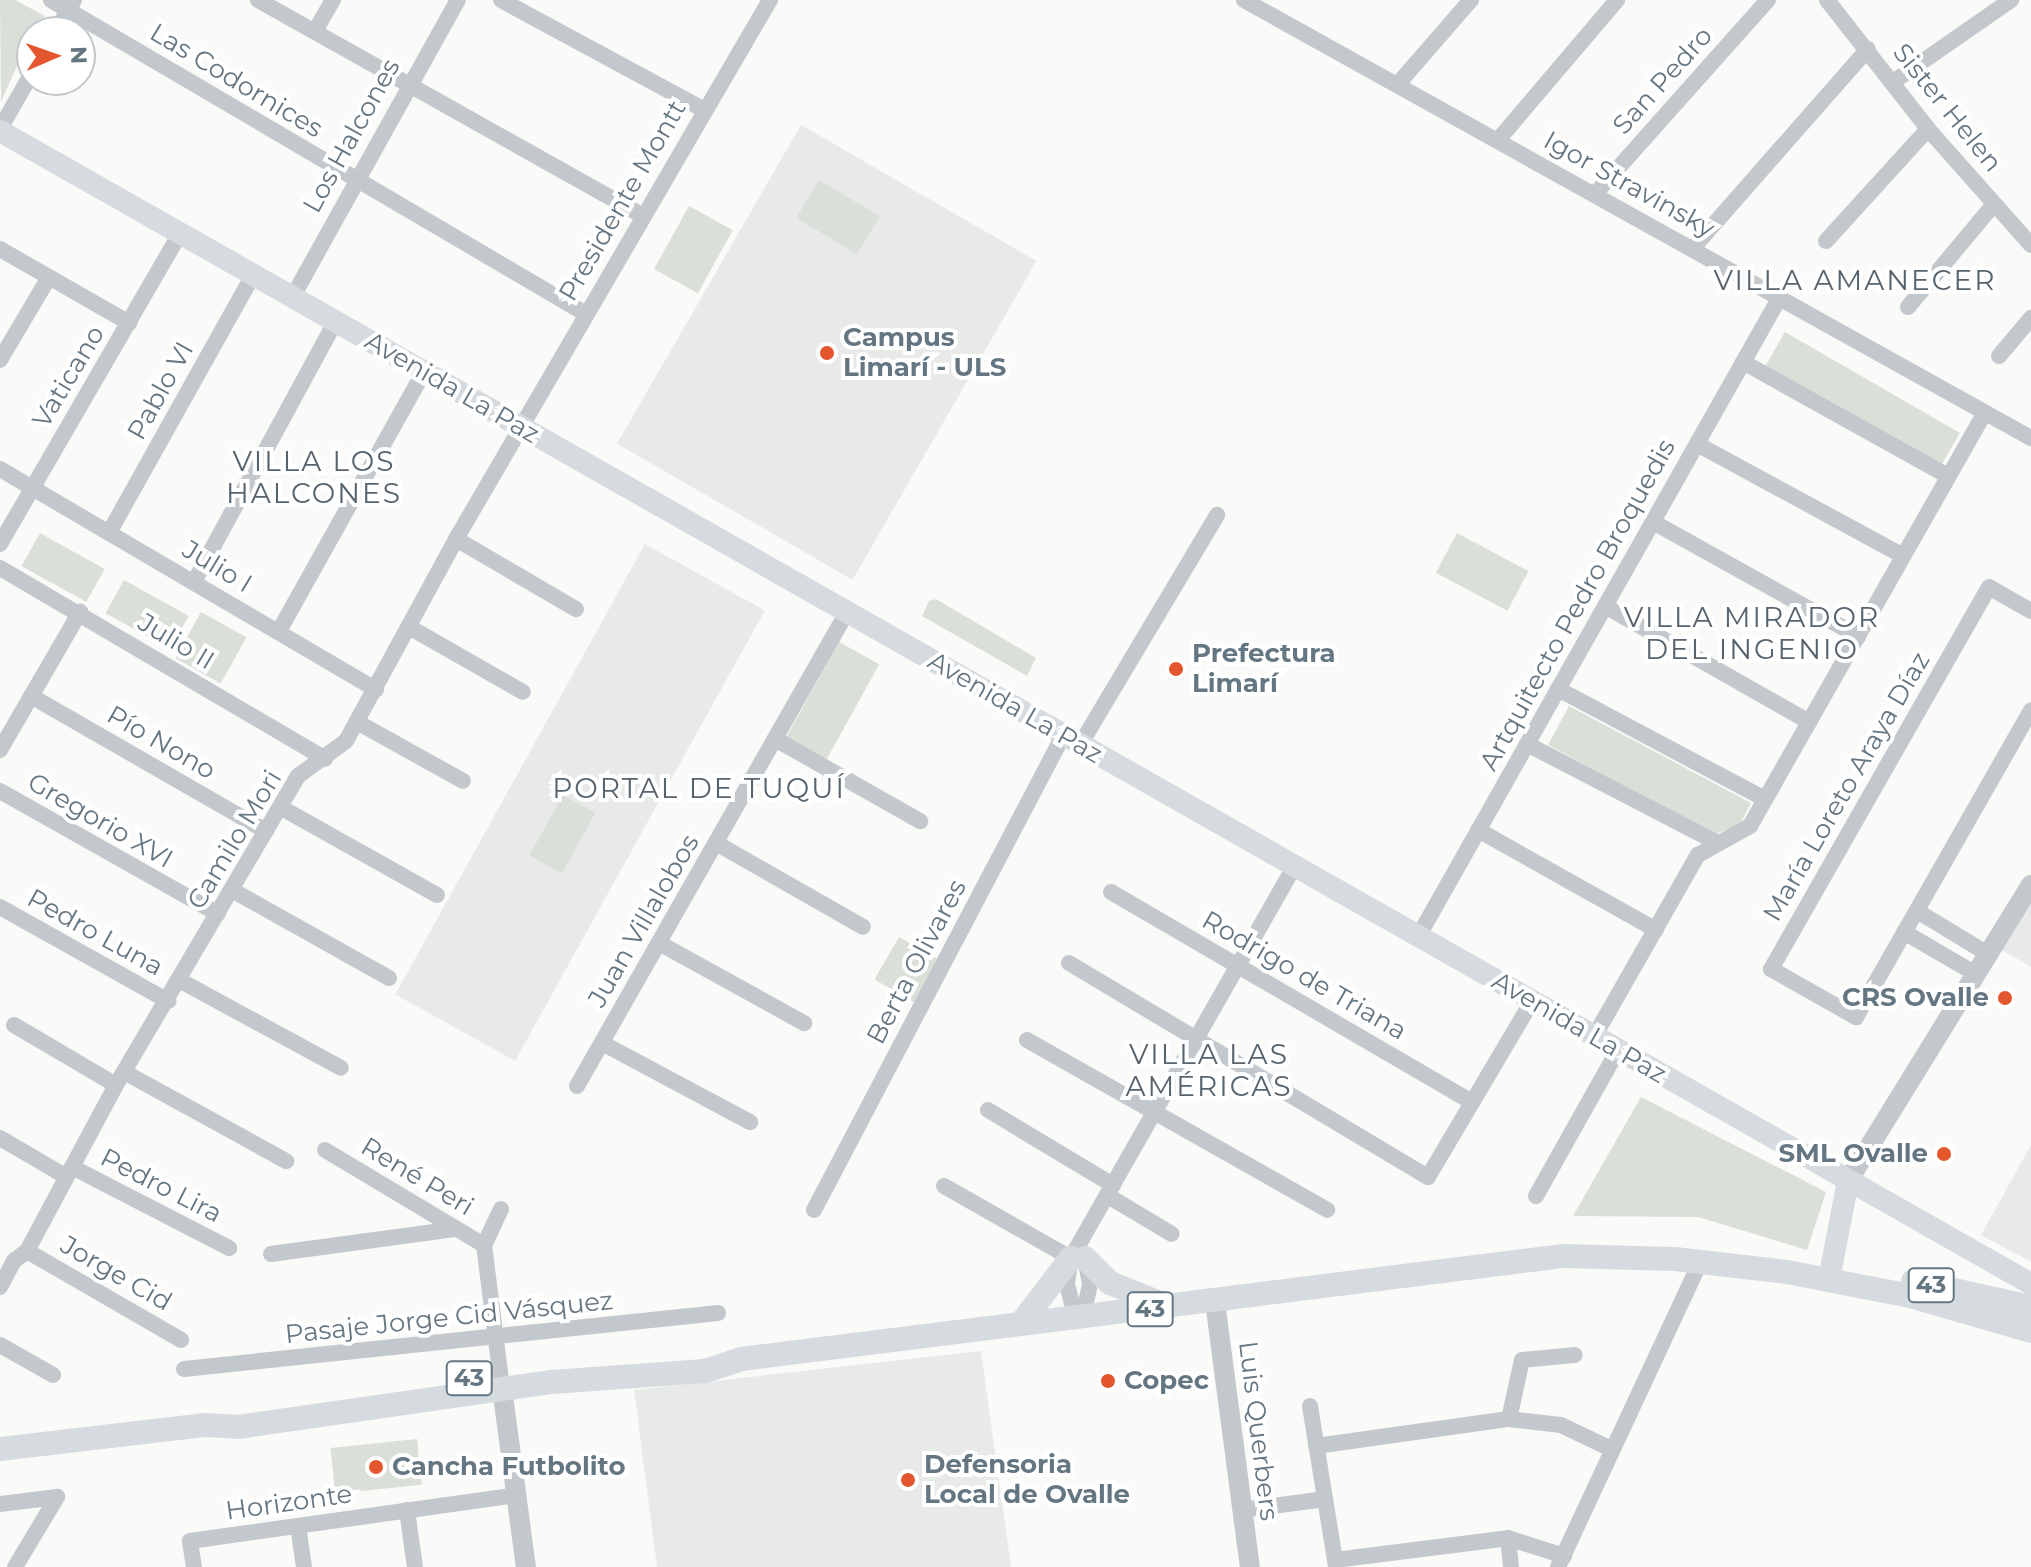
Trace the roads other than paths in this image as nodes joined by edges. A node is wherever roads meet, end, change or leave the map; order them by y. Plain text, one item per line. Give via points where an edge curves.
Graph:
1 (51, 0) edge
2 (258, 0) edge
3 (333, 0) edge
4 (458, 0) edge
5 (501, 0) edge
6 (1244, 0) edge
7 (1471, 0) edge
8 (1617, 0) edge
9 (1768, 0) edge
10 (1827, 0) edge
11 (2011, 0) edge
12 (766, 1) edge
13 (71, 5) edge
14 (315, 31) junction
15 (1868, 49) junction
16 (1893, 82) junction
17 (409, 83) junction
18 (1397, 85) junction
19 (19, 96) edge
20 (703, 109) junction
21 (1928, 129) junction
22 (0, 130) edge
23 (1498, 140) junction
24 (354, 180) junction
25 (1595, 194) junction
26 (1994, 204) junction
27 (641, 215) junction
28 (180, 234) junction
29 (1826, 241) dead end
30 (2031, 245) edge
31 (1693, 248) junction
32 (0, 249) edge
33 (253, 275) junction
34 (49, 277) junction
35 (1780, 297) junction
36 (292, 298) junction
37 (1908, 307) dead end
38 (586, 314) junction
39 (2031, 318) edge
40 (335, 322) junction
41 (129, 323) junction
42 (1999, 356) dead end
43 (0, 360) edge
44 (1743, 362) junction
45 (424, 372) junction
46 (1984, 414) junction
47 (521, 427) junction
48 (2031, 438) edge
49 (1697, 444) junction
50 (0, 469) edge
51 (1948, 476) junction
52 (31, 487) junction
53 (1217, 515) dead end
54 (1653, 522) junction
55 (110, 531) junction
56 (456, 539) junction
57 (0, 544) edge
58 (1903, 556) junction
59 (0, 568) edge
60 (194, 582) junction
61 (1605, 606) junction
62 (576, 609) dead end
63 (2031, 611) edge
64 (80, 612) junction
65 (847, 612) junction
66 (409, 627) junction
67 (279, 631) junction
68 (1858, 636) junction
69 (1558, 689) junction
70 (376, 690) junction
71 (523, 692) dead end
72 (31, 696) junction
73 (2031, 710) edge
74 (357, 722) junction
75 (1809, 722) junction
76 (775, 739) junction
77 (1072, 740) junction
78 (1527, 744) junction
79 (0, 750) edge
80 (325, 759) junction
81 (463, 781) dead end
82 (0, 791) edge
83 (1765, 799) junction
84 (280, 807) junction
85 (920, 821) dead end
86 (1478, 830) junction
87 (266, 831) junction
88 (1716, 842) junction
89 (716, 843) junction
90 (1294, 867) junction
91 (2031, 885) edge
92 (232, 890) junction
93 (1111, 892) dead end
94 (437, 895) dead end
95 (0, 907) edge
96 (1917, 911) junction
97 (218, 914) junction
98 (863, 927) dead end
99 (1656, 930) junction
100 (1904, 932) junction
101 (1418, 937) junction
102 (659, 943) junction
103 (1988, 954) junction
104 (1069, 963) dead end
105 (1240, 966) junction
106 (1976, 974) junction
107 (389, 978) dead end
108 (179, 980) junction
109 (168, 1001) junction
110 (1532, 1001) junction
111 (804, 1023) dead end
112 (14, 1025) dead end
113 (1594, 1037) junction
114 (1198, 1039) junction
115 (1027, 1040) dead end
116 (602, 1043) junction
117 (1618, 1050) junction
118 (341, 1068) dead end
119 (121, 1079) junction
120 (577, 1086) dead end
121 (1472, 1102) junction
122 (988, 1110) dead end
123 (1153, 1115) junction
124 (750, 1122) dead end
125 (0, 1138) edge
126 (325, 1150) dead end
127 (286, 1161) dead end
128 (68, 1172) junction
129 (1848, 1181) junction
130 (944, 1186) dead end
131 (1110, 1190) junction
132 (1536, 1196) dead end
133 (501, 1209) dead end
134 (814, 1210) dead end
135 (1327, 1210) dead end
136 (456, 1229) junction
137 (1172, 1234) dead end
138 (484, 1245) junction
139 (229, 1248) dead end
140 (1078, 1253) junction
141 (271, 1254) dead end
142 (14, 1255) edge
143 (1563, 1256) junction
144 (1700, 1262) junction
145 (1830, 1272) junction
146 (2031, 1284) edge
147 (0, 1287) edge
148 (1215, 1302) junction
149 (1172, 1307) junction
150 (2031, 1307) edge
151 (718, 1313) dead end
152 (1079, 1316) junction
153 (1022, 1322) junction
154 (2031, 1331) edge
155 (495, 1338) junction
156 (181, 1340) dead end
157 (0, 1345) edge
158 (1575, 1355) dead end
159 (184, 1369) dead end
160 (53, 1375) dead end
161 (501, 1381) junction
162 (1310, 1406) dead end
163 (1509, 1419) junction
164 (1316, 1446) junction
165 (0, 1449) edge
166 (1611, 1449) junction
167 (516, 1495) junction
168 (1325, 1499) junction
169 (0, 1504) edge
170 (407, 1510) junction
171 (1242, 1510) junction
172 (298, 1526) junction
173 (1508, 1538) junction
174 (1561, 1562) edge
175 (1335, 1564) edge
176 (15, 1567) edge
177 (194, 1567) edge
178 (304, 1567) edge
179 (415, 1567) edge
180 (526, 1567) edge
181 (1250, 1567) edge
182 (1511, 1567) edge

1 - 13 street, Las Codornices
2 - 14 street
3 - 14 street
4 - 17 street, Los Halcones
5 - 20 street
6 - 18 street, Igor Stravinsky
7 - 18 street
8 - 23 street
9 - 25 street, San Pedro
10 - 15 street, Sister Helen
11 - 16 street
12 - 20 street, Presidente Montt
13 - 24 street, Las Codornices
14 - 17 street
15 - 16 street, Sister Helen
15 - 31 street
16 - 21 street, Sister Helen
17 - 24 street, Los Halcones
17 - 27 street
18 - 23 street, Igor Stravinsky
19 - 22 street
20 - 27 street, Presidente Montt
21 - 26 street, Sister Helen
21 - 29 street
22 - 28 main road, Avenida La Paz
23 - 25 street, Igor Stravinsky
24 - 36 street, Los Halcones
24 - 38 street, Las Codornices
25 - 31 street, Igor Stravinsky
26 - 30 street, Sister Helen
26 - 37 street
27 - 38 street, Presidente Montt
28 - 33 main road, Avenida La Paz
28 - 41 street, Vaticano
31 - 35 street, Igor Stravinsky
32 - 34 street
33 - 36 main road, Avenida La Paz
33 - 55 street, Pablo VI
34 - 41 street
34 - 43 street
35 - 44 street, Artquitecto Pedro Broquedis
35 - 46 street, Igor Stravinsky
36 - 40 main road, Avenida La Paz
38 - 47 street, Presidente Montt
39 - 42 street
40 - 45 main road, Avenida La Paz
40 - 60 street
41 - 52 street, Vaticano
44 - 49 street, Artquitecto Pedro Broquedis
44 - 51 street
45 - 47 main road, Avenida La Paz
45 - 67 street
46 - 48 street, Igor Stravinsky
46 - 51 street
47 - 56 street, Camilo Mori
47 - 65 main road, Avenida La Paz
49 - 54 street, Artquitecto Pedro Broquedis
49 - 58 street
50 - 52 street, Julio I
51 - 58 street
52 - 55 street, Julio I
52 - 57 street, Vaticano
53 - 77 street, Berta Olivares
54 - 61 street, Artquitecto Pedro Broquedis
54 - 68 street
55 - 60 street, Julio I
56 - 62 street
56 - 66 street, Camilo Mori
58 - 68 street
59 - 64 street, Julio II
60 - 67 street, Julio I
61 - 69 street, Artquitecto Pedro Broquedis
61 - 75 street
63 - 100 street, María Loreto Araya Díaz via 1989,587 1771,969 1856,1017
64 - 72 street
64 - 80 street, Julio II
65 - 76 street, Juan Villalobos
65 - 77 main road, Avenida La Paz
66 - 70 street, Camilo Mori
66 - 71 street
67 - 70 street, Julio I
68 - 75 street
69 - 78 street, Artquitecto Pedro Broquedis
69 - 83 street
70 - 74 street, Camilo Mori
72 - 79 street
72 - 87 street, Pío Nono
73 - 96 street
74 - 80 street, Camilo Mori via 346,741
74 - 81 street
75 - 83 street
76 - 85 street
76 - 89 street, Juan Villalobos
77 - 90 main road, Avenida La Paz
77 - 134 street, Berta Olivares
78 - 86 street, Artquitecto Pedro Broquedis
78 - 88 street
80 - 84 street, Camilo Mori via 298,776
82 - 97 street, Gregorio XVI
83 - 88 street via 1750,826
84 - 87 street, Camilo Mori
84 - 94 street
86 - 99 street
86 - 101 street, Artquitecto Pedro Broquedis
87 - 92 street, Camilo Mori
88 - 99 street via 1698,855
89 - 98 street
89 - 102 street, Juan Villalobos
90 - 101 main road, Avenida La Paz
90 - 105 street
91 - 103 street
92 - 97 street, Camilo Mori
92 - 107 street
93 - 105 street, Rodrigo de Triana
95 - 109 street, Pedro Luna
96 - 100 street
96 - 103 street
97 - 108 street, Camilo Mori
99 - 113 street
100 - 106 street
101 - 110 main road, Avenida La Paz
102 - 111 street
102 - 116 street, Juan Villalobos
103 - 106 street
104 - 114 street
105 - 114 street
105 - 121 street, Rodrigo de Triana
106 - 129 street
108 - 109 street, Camilo Mori
108 - 118 street, Pedro Luna
109 - 119 street, Camilo Mori
110 - 113 main road, Avenida La Paz
110 - 121 street
112 - 119 street
113 - 117 main road, Avenida La Paz
114 - 121 street via 1428,1177
114 - 123 street
115 - 123 street
116 - 120 street, Juan Villalobos
116 - 124 street
117 - 129 main road, Avenida La Paz
117 - 132 street
119 - 127 street
119 - 128 street, Camilo Mori
122 - 131 street
123 - 131 street
123 - 135 street
125 - 128 street, Pedro Lira
126 - 136 street, René Peri
128 - 139 street, Pedro Lira
128 - 142 street, Camilo Mori
129 - 145 main road
129 - 146 main road, Avenida La Paz
130 - 140 street
131 - 137 street
131 - 140 street
133 - 138 street
136 - 138 street, René Peri
136 - 141 street
138 - 155 street
140 - 149 main road via 1124,1292
140 - 152 street via 1067,1283
140 - 153 main road
142 - 147 street, Camilo Mori
142 - 156 street, Jorge Cid
143 - 144 main road, 43
143 - 145 main road, 43 via 1632,1246 1695,1245
143 - 148 main road, 43
144 - 145 main road, 43
144 - 166 street
145 - 150 main road, 43
145 - 154 main road, 43
148 - 149 main road, 43
148 - 171 street, Luis Querbers
149 - 152 main road, 43
151 - 155 street, Pasaje Jorge Cid Vásquez
152 - 153 main road, 43
153 - 161 main road, 43 via 736,1360 705,1371
155 - 159 street, Pasaje Jorge Cid Vásquez
155 - 161 street
157 - 160 street
158 - 163 street via 1522,1360
161 - 165 main road, 43 via 238,1427 204,1425
161 - 167 street
162 - 164 street
163 - 164 street
163 - 166 street via 1561,1425
164 - 168 street
166 - 174 street
167 - 170 street, Horizonte
167 - 180 street
168 - 171 street
168 - 175 street
169 - 176 street via 57,1497
170 - 172 street, Horizonte
170 - 179 street
171 - 181 street, Luis Querbers
172 - 177 street, Horizonte via 190,1541
172 - 178 street
173 - 174 street
173 - 175 street
173 - 182 street

